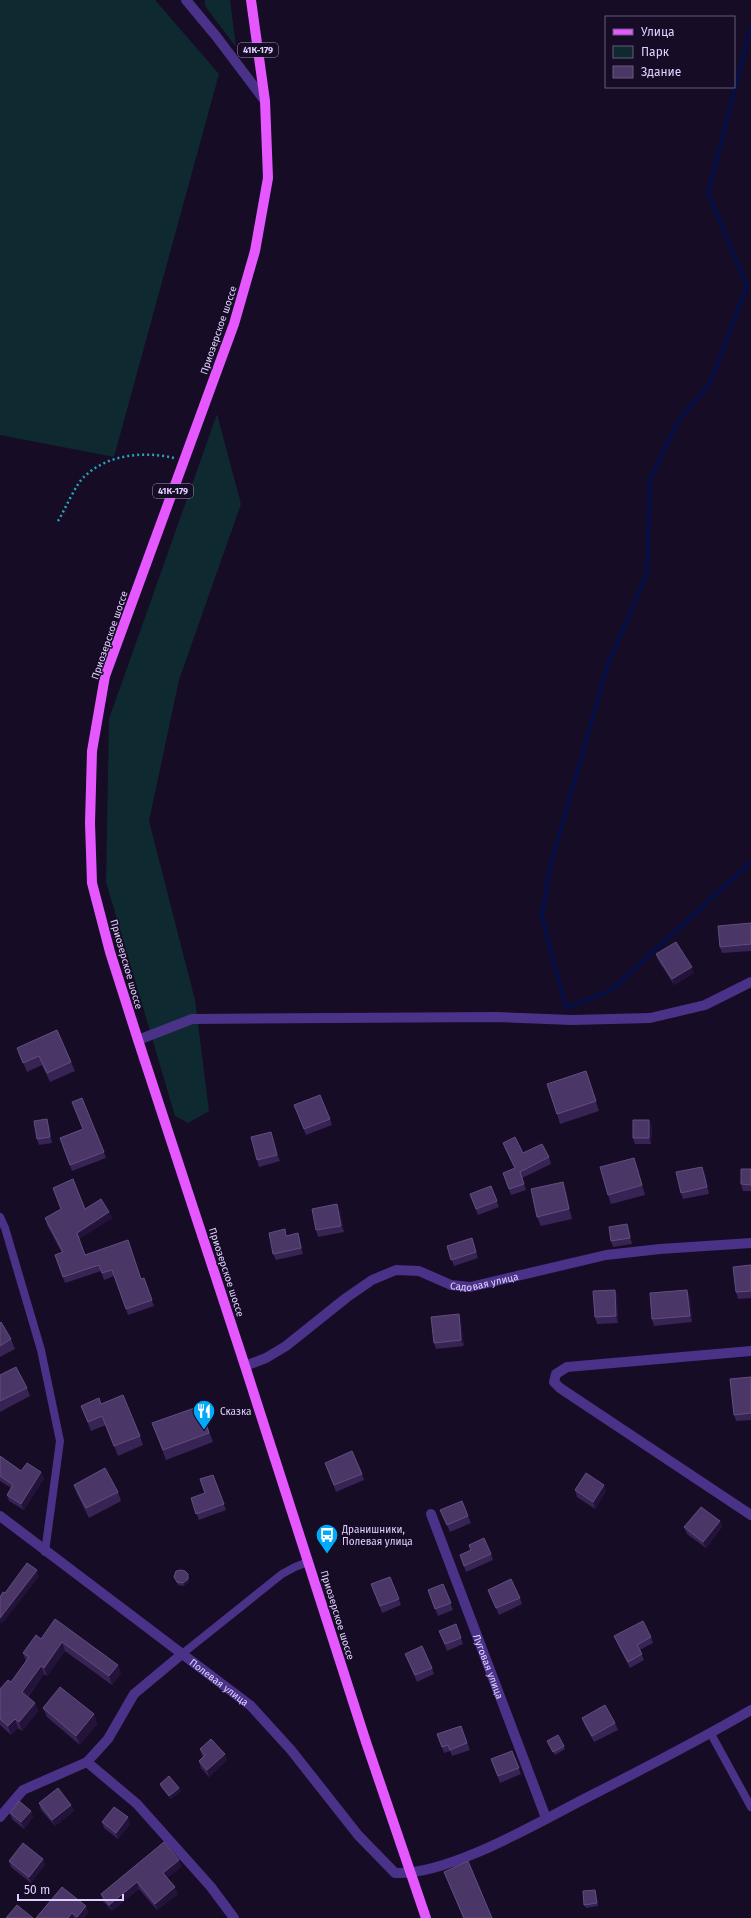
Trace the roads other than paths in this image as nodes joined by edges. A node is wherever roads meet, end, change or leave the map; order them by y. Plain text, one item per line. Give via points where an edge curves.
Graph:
1 (186, 0) edge
2 (251, 0) edge
3 (265, 101) junction
4 (751, 982) edge
5 (138, 1040) junction
6 (0, 1217) edge
7 (751, 1243) edge
8 (751, 1351) edge
9 (245, 1366) junction
10 (431, 1514) dead end
11 (751, 1515) edge
12 (0, 1516) edge
13 (45, 1552) junction
14 (308, 1562) junction
15 (182, 1654) junction
16 (751, 1710) edge
17 (711, 1734) junction
18 (87, 1762) junction
19 (751, 1807) edge
20 (0, 1817) edge
21 (546, 1818) junction
22 (410, 1874) junction
23 (234, 1918) edge
24 (426, 1918) edge

1 - 3 street
2 - 3 main road, Приозерское шоссе / 41К-179
3 - 5 main road, Приозерское шоссе / 41К-179 via 268,178 256,251 234,324 105,676 92,751 92,883 110,952
4 - 5 street via 705,1005 650,1018 192,1019
5 - 9 main road, Приозерское шоссе / 41К-179
6 - 13 lane via 41,1350 60,1441
7 - 9 street, Садовая улица via 606,1255 470,1287 451,1285 420,1272 396,1270 372,1280 286,1346 266,1358
8 - 11 street via 567,1367 556,1374 554,1382
9 - 14 main road, Приозерское шоссе / 41К-179
10 - 21 street, Луговая улица
12 - 13 street, Полевая улица
13 - 15 street, Полевая улица
14 - 15 lane via 282,1574
14 - 22 main road, Приозерское шоссе / 41К-179
15 - 18 street via 134,1694 108,1739
15 - 22 street, Полевая улица via 251,1706 291,1750 358,1835 395,1873
16 - 17 street
17 - 19 lane
17 - 21 street
18 - 20 street via 23,1790
18 - 23 street via 137,1804 211,1887
21 - 22 street via 459,1860
22 - 24 main road, Приозерское шоссе / 41К-179

